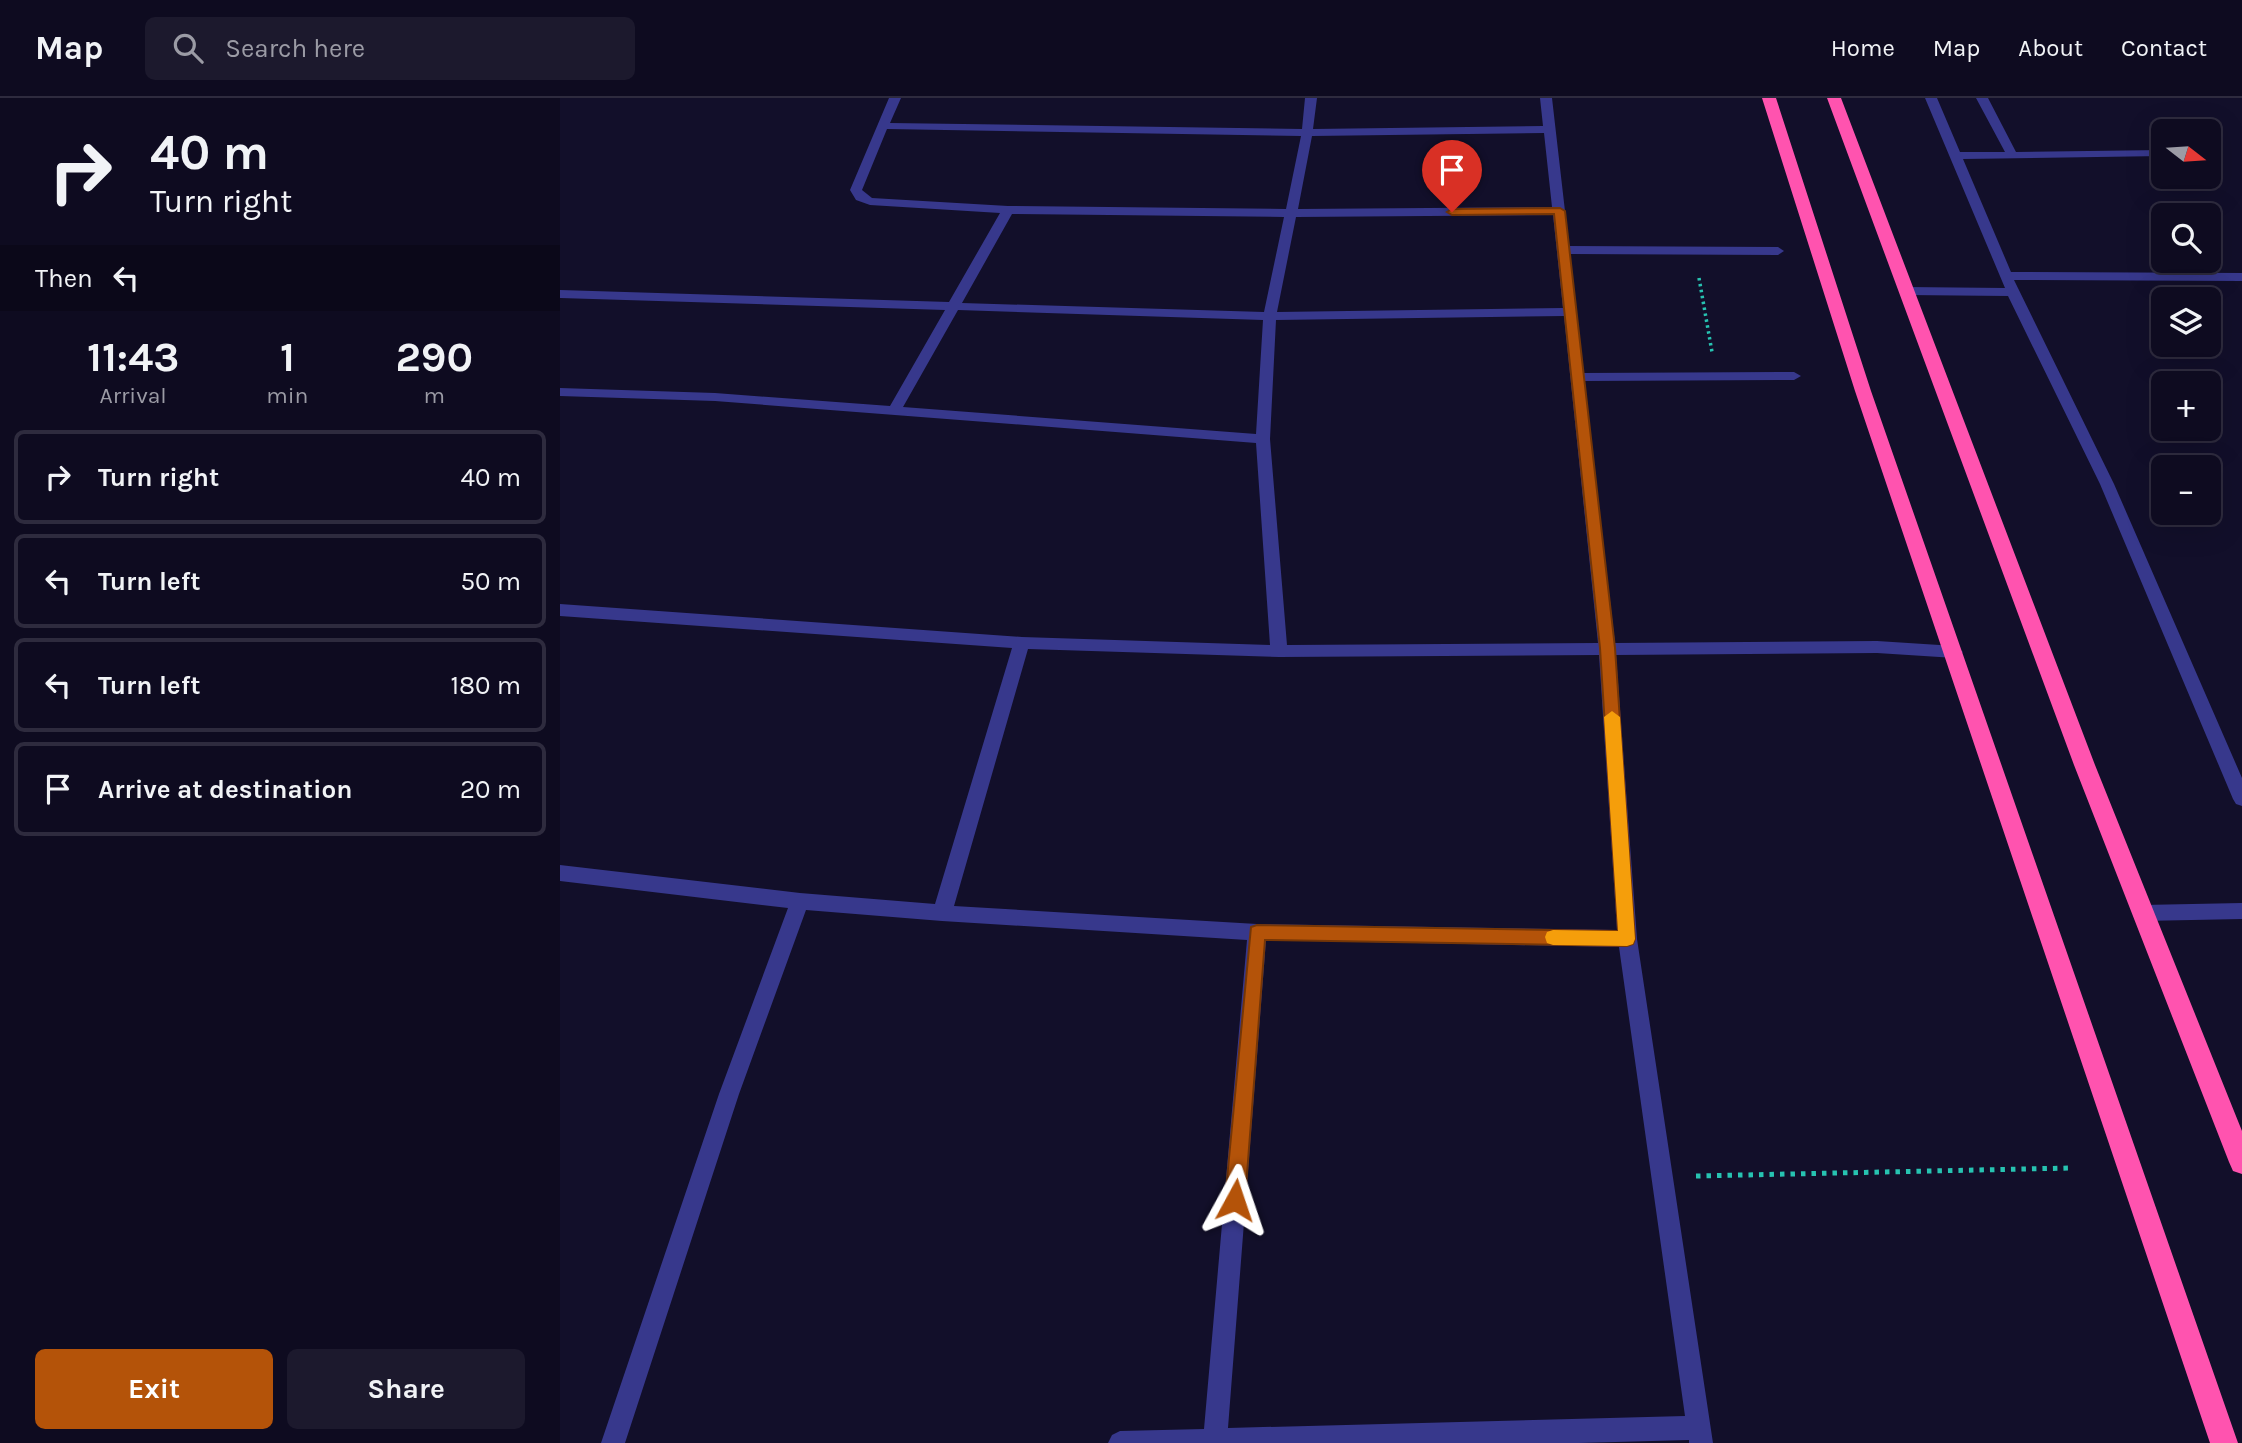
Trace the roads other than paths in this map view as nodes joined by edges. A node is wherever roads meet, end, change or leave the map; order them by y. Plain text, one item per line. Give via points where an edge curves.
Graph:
1 (895, 98) edge
2 (1311, 98) edge
3 (1546, 98) edge
4 (1769, 98) edge
5 (1835, 98) edge
6 (1931, 98) edge
7 (1982, 98) edge
8 (883, 126) junction
9 (1551, 129) junction
10 (1307, 133) junction
11 (2151, 153) edge
12 (1956, 156) junction
13 (2013, 156) junction
14 (1008, 210) junction
15 (1560, 211) junction
16 (1292, 213) junction
17 (1564, 250) junction
18 (1778, 251) dead end
19 (2007, 276) junction
20 (2242, 277) edge
21 (1906, 291) junction
22 (2013, 292) junction
23 (560, 294) edge
24 (955, 307) junction
25 (1569, 312) junction
26 (1270, 317) junction
27 (1794, 376) dead end
28 (1578, 377) junction
29 (560, 392) edge
30 (894, 411) junction
31 (1263, 439) junction
32 (560, 610) edge
33 (1022, 643) junction
34 (1607, 648) junction
35 (1279, 651) junction
36 (1955, 652) junction
37 (2242, 799) edge
38 (560, 873) edge
39 (800, 901) junction
40 (2242, 911) edge
41 (942, 913) junction
42 (2142, 913) junction
43 (1257, 932) junction
44 (1627, 939) junction
45 (2242, 1162) edge
46 (1700, 1436) edge
47 (1215, 1442) edge
48 (613, 1443) edge
49 (1120, 1443) edge
50 (2224, 1443) edge

1 - 8 street
2 - 10 street
3 - 9 street
4 - 36 highway via 1863,391
5 - 21 highway
6 - 12 street
7 - 13 street
8 - 10 street
8 - 14 street via 856,190 860,197
9 - 10 street
9 - 15 street
10 - 16 street
11 - 13 street
12 - 13 street
12 - 19 street
14 - 16 street
14 - 24 street
15 - 16 street
15 - 17 street
16 - 26 street
17 - 18 street
17 - 25 street
19 - 20 street
19 - 22 street
21 - 22 street
21 - 42 highway
22 - 37 street via 2107,484
23 - 24 street
24 - 26 street
24 - 30 street
25 - 26 street
25 - 28 street
26 - 31 street
27 - 28 street
28 - 34 street
29 - 30 street via 688,395
30 - 31 street
31 - 35 street
32 - 33 street
33 - 35 street
33 - 41 street
34 - 35 street
34 - 36 street
34 - 44 street
36 - 50 highway
38 - 39 street
39 - 41 street
39 - 48 street via 729,1094
40 - 42 street
41 - 43 street
42 - 45 highway
43 - 44 street
43 - 47 street
44 - 46 street
46 - 47 street
47 - 49 street

